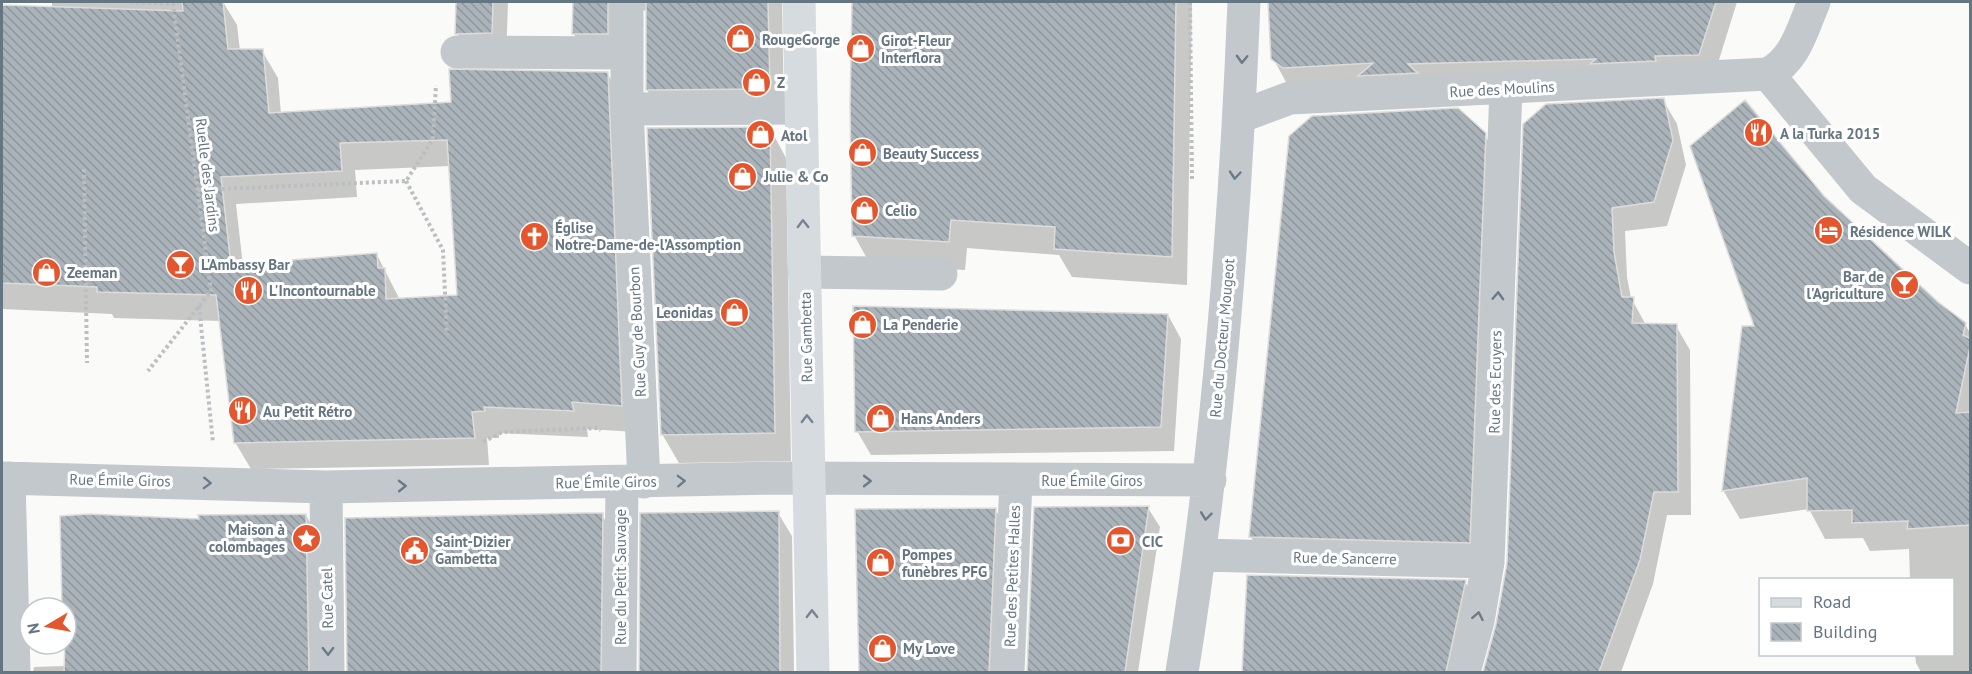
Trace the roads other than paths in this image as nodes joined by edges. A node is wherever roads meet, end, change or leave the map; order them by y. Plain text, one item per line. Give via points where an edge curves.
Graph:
1 (627, 2) edge
2 (799, 2) edge
3 (1244, 2) edge
4 (1814, 2) edge
5 (457, 52) road end
6 (625, 53) junction
7 (1768, 74) junction
8 (1506, 89) junction
9 (801, 108) junction
10 (627, 109) junction
11 (1239, 117) junction
12 (1971, 268) edge
13 (804, 272) junction
14 (941, 274) dead end
15 (5, 478) edge
16 (809, 480) junction
17 (1016, 480) junction
18 (1210, 480) junction
19 (633, 482) junction
20 (326, 487) junction
21 (1201, 555) junction
22 (1488, 562) junction
23 (14, 672) edge
24 (328, 672) edge
25 (620, 672) edge
26 (813, 672) edge
27 (1008, 672) edge
28 (1182, 672) edge
29 (1464, 672) edge

1 - 6 street, Rue Guy de Bourbon
2 - 9 main road, Rue Gambetta
3 -> 11 street, Rue du Docteur Mougeot
4 - 7 street via 1794,52 1782,67
5 - 6 street
6 - 10 street, Rue Guy de Bourbon
7 - 8 street, Rue des Moulins
7 - 12 street via 1863,189
8 - 11 street, Rue des Moulins via 1290,98
22 -> 8 street, Rue des Ecuyers
9 - 10 street
13 -> 9 main road, Rue Gambetta
10 - 19 street, Rue Guy de Bourbon via 642,446
11 -> 18 street, Rue du Docteur Mougeot
13 - 14 street
16 -> 13 main road, Rue Gambetta
15 -> 20 street, Rue Émile Giros
15 - 23 street
16 -> 17 street, Rue Émile Giros
19 -> 16 street, Rue Émile Giros
26 -> 16 main road, Rue Gambetta
17 - 18 street, Rue Émile Giros
17 - 27 street, Rue des Petites Halles
18 -> 21 street, Rue du Docteur Mougeot
20 -> 19 street, Rue Émile Giros
19 - 25 street, Rue du Petit Sauvage
20 -> 24 street, Rue Catel
21 - 22 street, Rue de Sancerre
21 - 28 street, Rue du Docteur Mougeot
29 -> 22 street, Rue des Ecuyers

